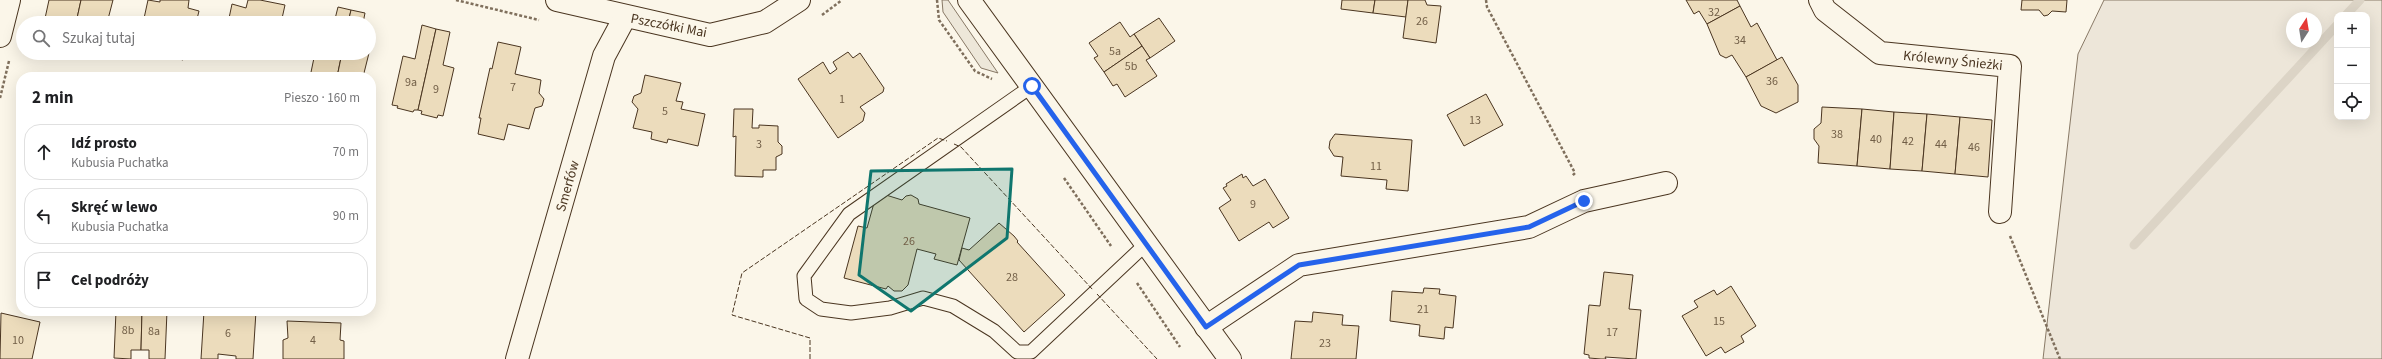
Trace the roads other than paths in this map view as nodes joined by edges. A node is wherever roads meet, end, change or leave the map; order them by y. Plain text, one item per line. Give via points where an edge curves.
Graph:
1 (9, 0) edge
2 (557, 0) edge
3 (799, 0) edge
4 (969, 0) edge
5 (1820, 0) edge
6 (626, 17) junction
7 (0, 36) edge
8 (1032, 86) junction
9 (1666, 183) dead end
10 (2000, 212) road end
11 (1146, 244) junction
12 (1206, 327) junction
13 (517, 359) edge
14 (1230, 359) edge

1 - 7 street
2 - 6 street, Pszczółki Mai
3 - 6 street, Pszczółki Mai via 765,22 710,35
4 - 8 street
5 - 10 street, Królewny Śnieżki via 1825,10 1880,52 2010,66
6 - 13 street, Smerfów via 604,56
8 - 11 street
8 - 11 lane via 849,214 804,276 806,299 821,309 851,313 890,308 923,298 953,306 994,331 1017,352 1031,352
9 - 12 street via 1584,201 1529,227 1299,265
11 - 12 street
12 - 14 street

